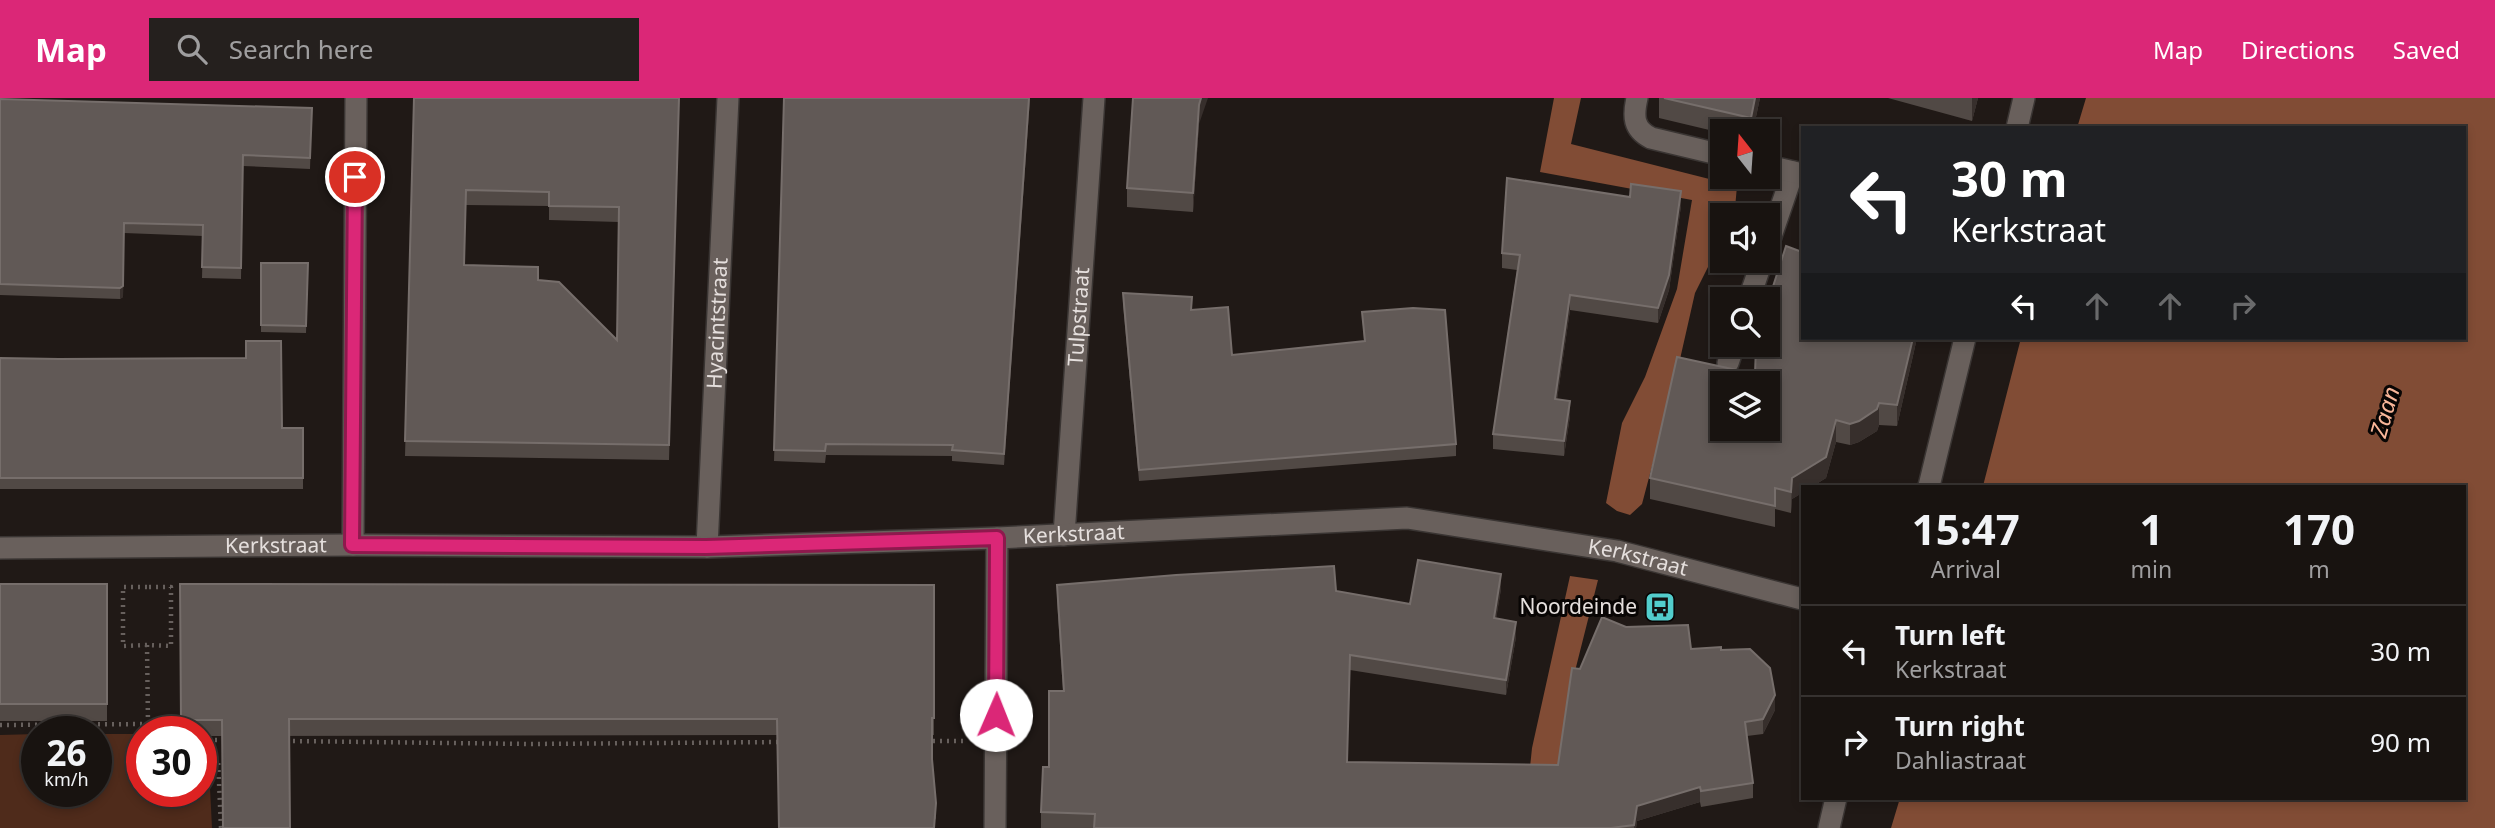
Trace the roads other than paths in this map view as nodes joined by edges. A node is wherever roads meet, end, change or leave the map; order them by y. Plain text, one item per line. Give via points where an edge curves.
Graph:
1 (356, 98) edge
2 (728, 98) edge
3 (1094, 98) edge
4 (1637, 98) edge
5 (2024, 98) edge
6 (2017, 126) edge
7 (1710, 152) edge
8 (1780, 169) edge
9 (1798, 173) edge
10 (1780, 216) edge
11 (1965, 340) edge
12 (1929, 485) edge
13 (1064, 534) junction
14 (997, 538) junction
15 (352, 545) junction
16 (706, 547) junction
17 (0, 548) edge
18 (1801, 599) edge
19 (1836, 800) edge
20 (995, 828) edge
21 (1829, 828) edge

1 - 15 street
2 - 16 street, Hyacintstraat
3 - 13 street, Tulpstraat
4 - 7 street via 1633,114 1642,133
5 - 6 street
8 - 9 street
9 - 10 street
11 - 12 street
13 - 14 street, Kerkstraat
13 - 18 street, Kerkstraat via 1407,518 1617,551
14 - 16 street, Kerkstraat
14 - 20 street
15 - 16 street, Kerkstraat
15 - 17 street, Kerkstraat
19 - 21 street

